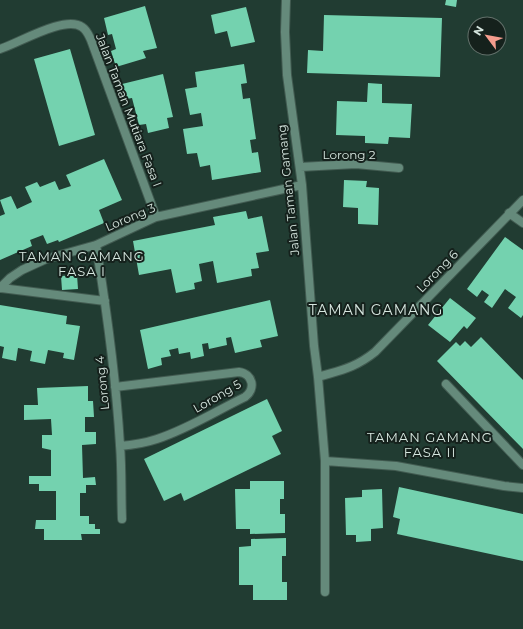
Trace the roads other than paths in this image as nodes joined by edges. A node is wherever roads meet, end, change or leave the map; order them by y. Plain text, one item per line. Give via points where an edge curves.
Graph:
1 (286, 0) edge
2 (0, 48) edge
3 (300, 167) junction
4 (399, 168) dead end
5 (302, 185) junction
6 (523, 200) edge
7 (509, 213) junction
8 (156, 217) junction
9 (523, 223) edge
10 (96, 245) junction
11 (0, 288) edge
12 (105, 301) junction
13 (318, 377) junction
14 (446, 384) dead end
15 (115, 387) junction
16 (120, 446) junction
17 (325, 462) junction
18 (523, 465) edge
19 (523, 488) edge
20 (122, 519) dead end
21 (325, 592) dead end

1 - 3 street, Jalan Taman Gamang via 287,75
2 - 8 street, Jalan Taman Mutiara Fasa I via 66,25 75,24 86,31
3 - 4 street, Lorong 2 via 356,164
3 - 5 street, Jalan Taman Gamang
5 - 8 street, Lorong 3
5 - 13 street, Jalan Taman Gamang
6 - 7 street, Lorong 6
7 - 9 street
7 - 13 street, Lorong 6 via 375,352 349,368
8 - 10 street, Lorong 3
10 - 11 street, Lorong 3 via 46,259 22,270
10 - 12 street, Lorong 4
11 - 12 street
12 - 15 street, Lorong 4
13 - 17 street, Jalan Taman Gamang
14 - 18 street
15 - 16 street, Lorong 4
15 - 16 street, Lorong 5 via 239,372 247,375 252,382 251,390 245,397 185,427 158,439
16 - 20 street, Lorong 4
17 - 19 street via 396,466
17 - 21 street, Jalan Taman Gamang

